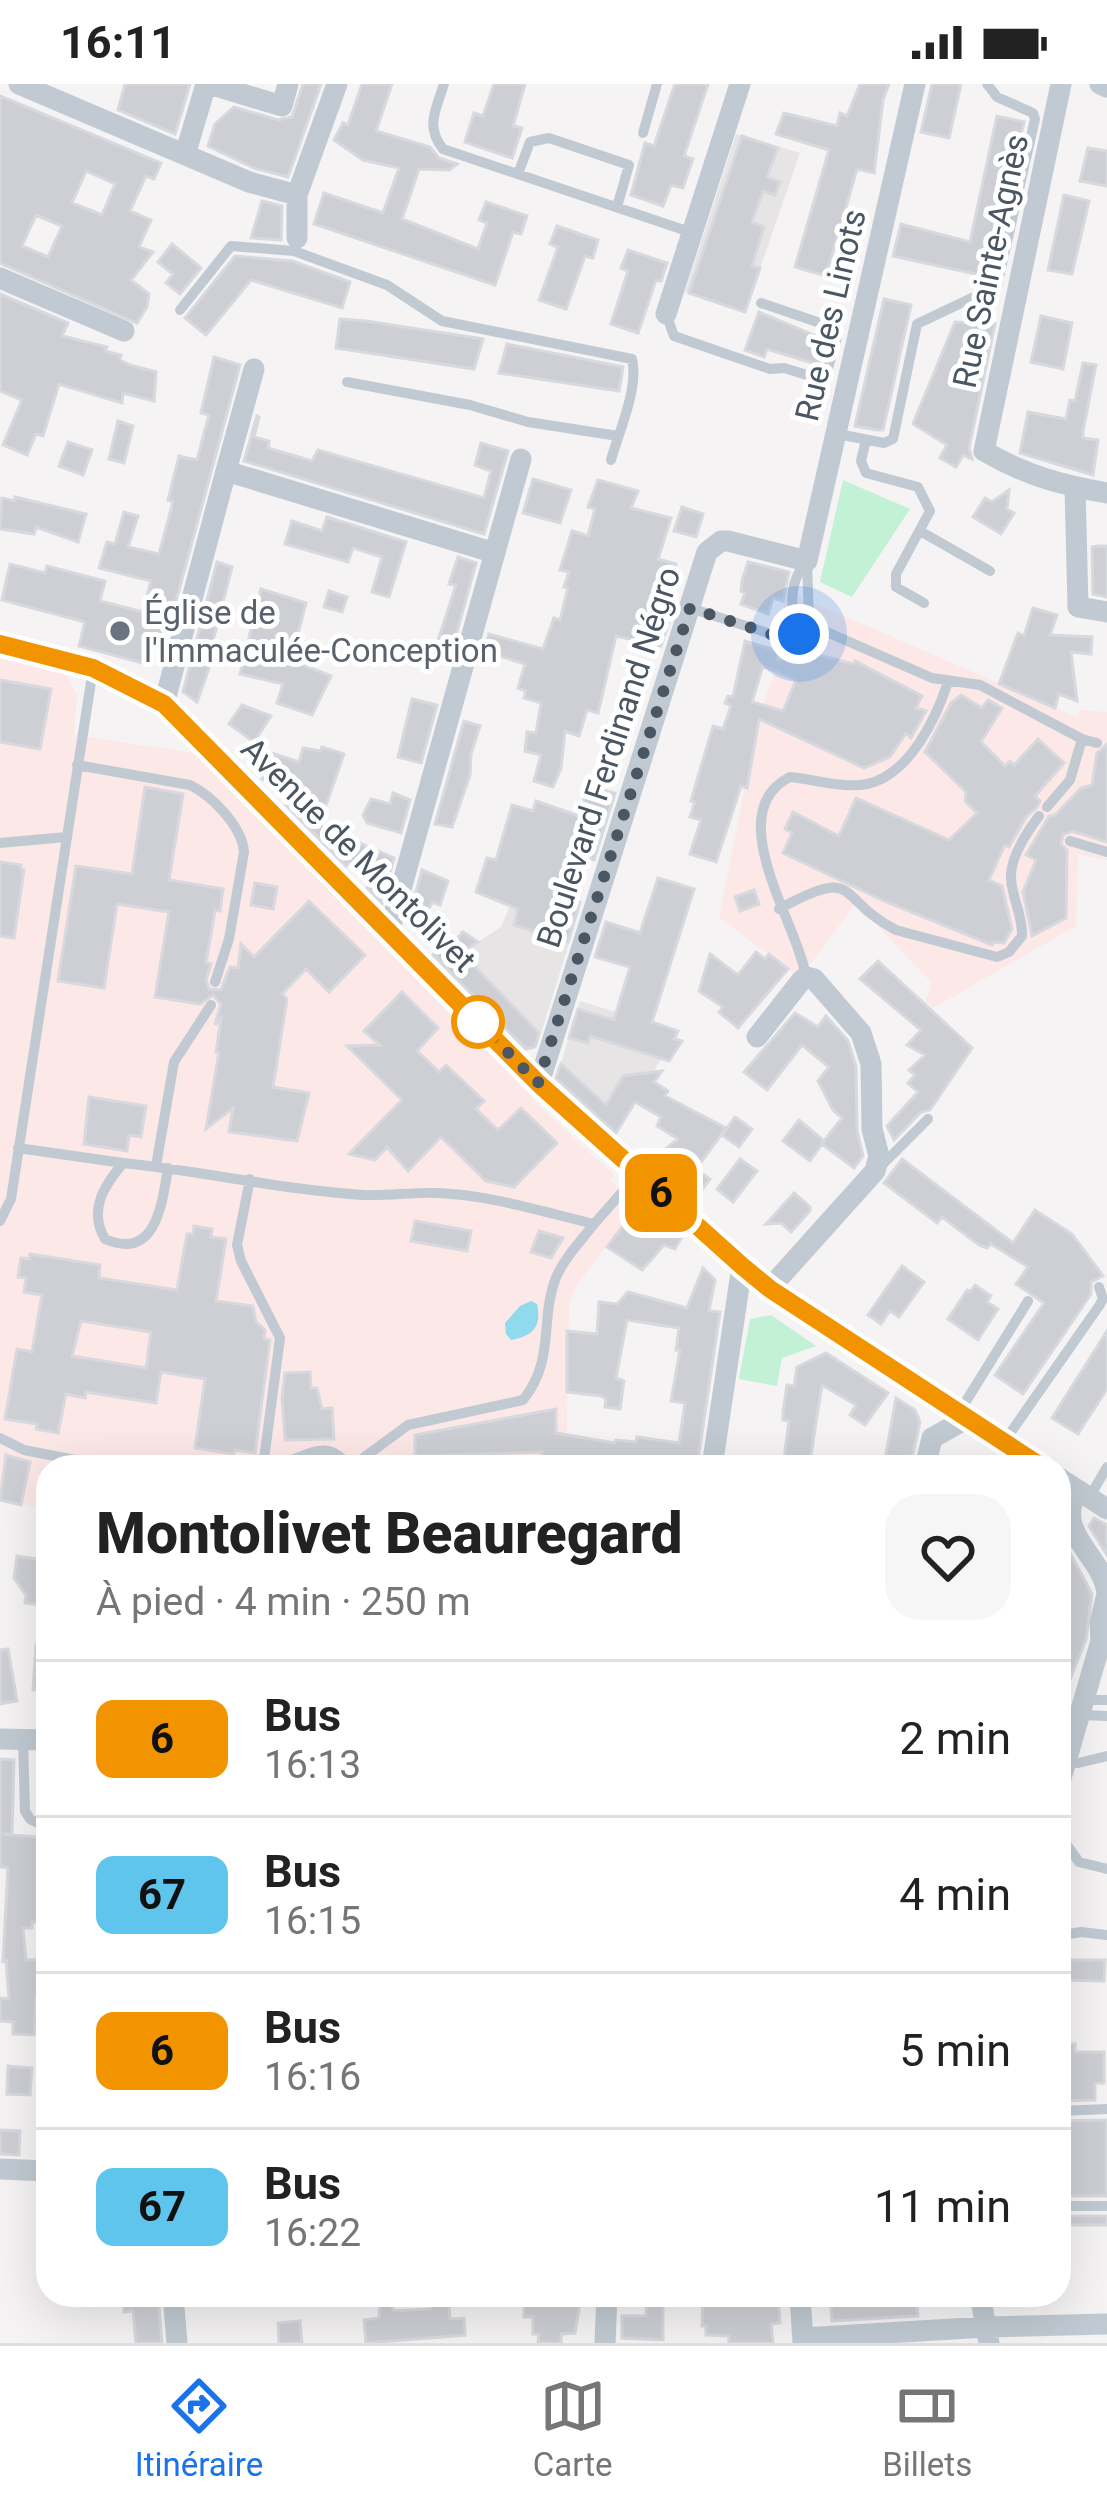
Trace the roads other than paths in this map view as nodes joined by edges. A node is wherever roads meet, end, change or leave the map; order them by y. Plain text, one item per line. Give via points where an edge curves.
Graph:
1 (19, 84) edge
2 (207, 84) edge
3 (289, 84) edge
4 (337, 84) edge
5 (444, 84) edge
6 (657, 84) edge
7 (740, 84) edge
8 (915, 84) edge
9 (987, 84) edge
10 (1061, 84) edge
11 (57, 91) edge
12 (643, 133) dead end
13 (185, 155) junction
14 (518, 174) junction
15 (297, 195) junction
16 (617, 206) junction
17 (690, 232) junction
18 (296, 244) junction
19 (0, 278) edge
20 (761, 303) dead end
21 (180, 310) dead end
22 (666, 314) joint
23 (124, 331) dead end
24 (254, 369) dead end
25 (347, 382) dead end
26 (838, 434) junction
27 (618, 436) junction
28 (866, 440) junction
29 (521, 459) dead end
30 (611, 460) dead end
31 (226, 471) junction
32 (1075, 487) junction
33 (1107, 493) edge
34 (920, 530) junction
35 (495, 553) junction
36 (807, 561) junction
37 (990, 571) dead end
38 (924, 603) dead end
39 (690, 608) junction
40 (1107, 612) edge
41 (799, 634) junction
42 (830, 634) junction
43 (0, 644) edge
44 (93, 668) junction
45 (948, 682) junction
46 (164, 704) junction
47 (1082, 739) junction
48 (1097, 743) dead end
49 (77, 765) junction
50 (66, 837) junction
51 (1070, 841) dead end
52 (0, 843) edge
53 (1107, 852) edge
54 (779, 909) junction
55 (389, 932) junction
56 (806, 977) junction
57 (215, 982) dead end
58 (212, 1005) dead end
59 (757, 1037) dead end
60 (538, 1083) junction
61 (928, 1120) dead end
62 (18, 1148) junction
63 (123, 1162) junction
64 (162, 1167) junction
65 (875, 1171) junction
66 (639, 1173) junction
67 (250, 1179) junction
68 (0, 1221) edge
69 (594, 1224) junction
70 (742, 1266) junction
71 (1099, 1287) dead end
72 (770, 1289) junction
73 (1028, 1301) dead end
74 (928, 1394) junction
75 (962, 1416) junction
76 (0, 1438) edge
77 (932, 1438) junction
78 (1004, 1442) junction
79 (50, 1455) edge
80 (265, 1455) edge
81 (306, 1455) edge
82 (340, 1455) edge
83 (367, 1455) edge
84 (714, 1455) edge
85 (928, 1455) edge
86 (1024, 1455) edge
87 (1107, 1467) edge
88 (1083, 1494) edge
89 (1071, 1524) edge
90 (1107, 1593) edge
91 (1091, 1705) edge
92 (1107, 1716) edge
93 (12, 1740) edge
94 (1071, 1752) edge
95 (1107, 1756) edge
96 (1071, 1762) edge
97 (36, 1822) edge
98 (1071, 1852) edge
99 (1107, 1869) edge
100 (1071, 1934) edge
101 (1107, 1935) edge
102 (1107, 2109) edge
103 (1071, 2110) edge
104 (0, 2169) edge
105 (36, 2170) edge
106 (1071, 2206) edge
107 (1107, 2206) edge
108 (174, 2307) edge
109 (606, 2307) edge
110 (801, 2307) edge
111 (1107, 2324) edge
112 (987, 2335) edge
113 (803, 2341) edge
114 (177, 2343) edge
115 (605, 2343) edge

1 - 11 street
2 - 3 street via 282,106
2 - 13 street
4 - 15 street
5 - 14 lane via 431,123 443,149
6 - 12 lane
7 - 17 street
8 - 26 street, Rue des Linots
9 - 28 lane via 1035,119 997,286 917,325 892,440
10 - 32 street, Rue Sainte-Agnès via 984,451 1022,473
11 - 13 street
13 - 15 street
14 - 16 lane
14 - 16 lane via 530,142 549,138 628,165
15 - 18 street
16 - 17 lane
17 - 22 street
18 - 21 lane via 231,246
18 - 27 lane via 388,285 442,321 632,358
19 - 23 street
20 - 22 lane via 835,328 827,371 817,378 770,369 674,336
24 - 31 street
25 - 27 lane
26 - 28 lane
26 - 36 street, Rue des Linots
27 - 30 lane
28 - 34 lane via 866,473 918,487 930,511
29 - 35 street
31 - 35 street
31 - 46 street
32 - 33 street
32 - 40 street via 1078,607
34 - 37 lane
34 - 38 lane via 896,587
35 - 55 street
36 - 39 street, Boulevard Ferdinand Négro via 721,541 707,552
36 - 41 lane via 793,594
36 - 42 lane via 809,619
39 - 41 lane via 777,636
39 - 60 street, Boulevard Ferdinand Négro
41 - 42 lane
42 - 45 lane
43 - 44 street, Avenue de Montolivet
44 - 46 street, Avenue de Montolivet
44 - 49 lane
45 - 47 lane via 980,685
45 - 54 lane via 910,754 882,779 862,785 790,778 769,793 762,843
46 - 55 street, Avenue de Montolivet
47 - 48 lane
47 - 54 lane via 1070,780 1013,863 1022,936 1009,952 997,957 896,930 842,888 817,888
49 - 50 lane
49 - 57 lane via 190,785 236,828 244,852
50 - 52 lane
50 - 62 lane
51 - 53 lane
54 - 56 lane
55 - 60 street, Avenue de Montolivet
56 - 59 street
56 - 65 street via 861,1033 872,1064
58 - 64 lane via 174,1062
60 - 66 street, Avenue de Montolivet
61 - 65 lane
62 - 63 lane
62 - 68 lane
63 - 64 lane
63 - 64 lane via 96,1217 105,1239 121,1246 133,1246 160,1214
64 - 67 lane
65 - 72 street
66 - 69 lane
66 - 70 street, Avenue de Montolivet
67 - 69 lane via 366,1195 451,1194
67 - 80 lane via 237,1245 280,1338
69 - 83 lane via 557,1275 546,1353 523,1400 408,1425
70 - 72 street, Avenue de Montolivet
70 - 84 street
71 - 78 lane via 1100,1306
72 - 74 street, Avenue de Montolivet
73 - 75 lane
74 - 75 street, Avenue de Montolivet
74 - 77 street
75 - 77 street
75 - 78 street, Avenue de Montolivet
76 - 79 lane
77 - 85 street
78 - 86 street, Avenue de Montolivet
81 - 82 lane
87 - 88 lane
89 - 90 street
90 - 91 street
91 - 92 lane
91 - 94 street
93 - 97 lane via 25,1811
95 - 96 lane
98 - 99 lane via 1078,1862
100 - 101 lane
102 - 103 lane
104 - 105 street
106 - 107 lane
108 - 114 street
109 - 115 street
110 - 113 street
111 - 112 street
112 - 113 street

